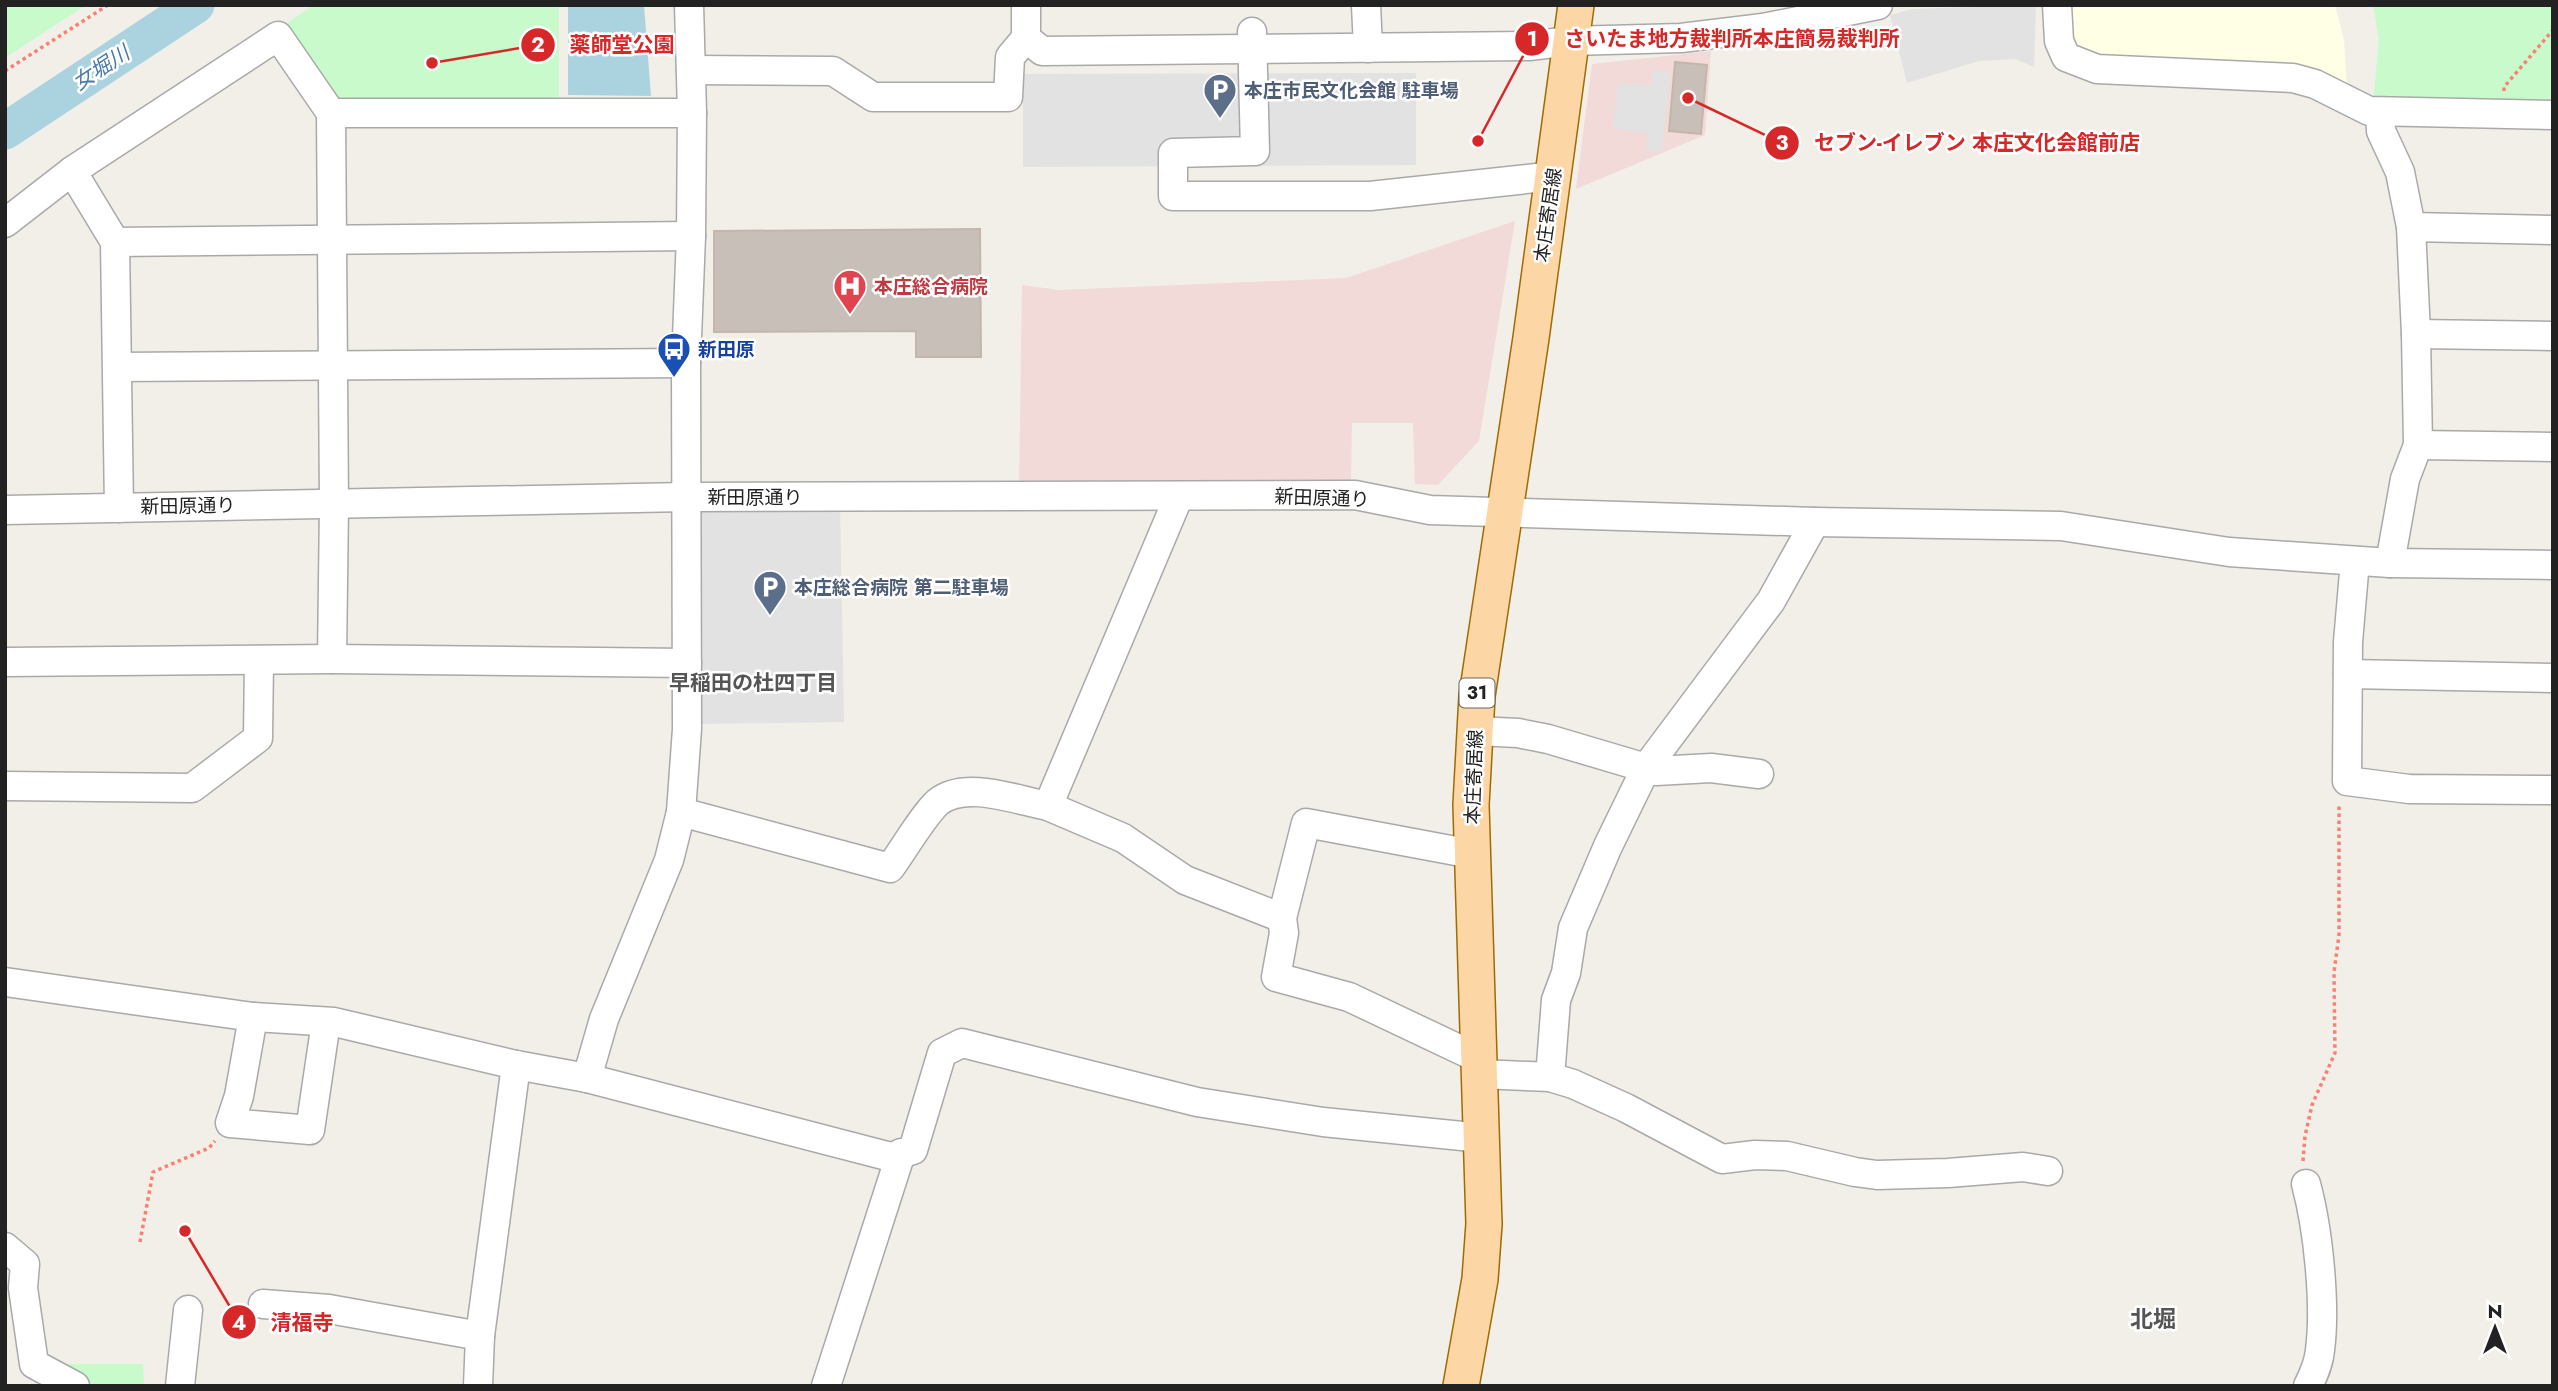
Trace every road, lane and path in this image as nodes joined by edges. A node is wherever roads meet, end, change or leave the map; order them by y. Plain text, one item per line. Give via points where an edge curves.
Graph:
1 (108, 5) edge
2 (689, 5) edge
3 (1026, 5) edge
4 (1576, 5) edge
5 (2057, 5) edge
6 (1866, 6) edge
7 (1367, 28) edge
8 (2553, 30) edge
9 (1026, 38) junction
10 (1252, 41) junction
11 (1570, 41) junction
12 (691, 70) junction
13 (5, 71) edge
14 (2374, 112) junction
15 (331, 113) junction
16 (692, 113) junction
17 (2503, 114) junction
18 (2553, 115) edge
19 (72, 171) junction
20 (1554, 176) junction
21 (5, 223) edge
22 (2411, 227) junction
23 (2553, 230) edge
24 (691, 236) junction
25 (330, 240) junction
26 (116, 242) junction
27 (2416, 334) junction
28 (2553, 336) edge
29 (686, 363) junction
30 (331, 365) junction
31 (118, 367) junction
32 (2418, 445) junction
33 (2553, 447) edge
34 (1179, 496) junction
35 (687, 497) junction
36 (334, 504) junction
37 (119, 508) junction
38 (5, 510) edge
39 (1503, 512) junction
40 (1815, 522) junction
41 (2355, 561) junction
42 (2390, 563) junction
43 (2553, 565) edge
44 (332, 659) junction
45 (259, 660) junction
46 (5, 662) edge
47 (687, 663) junction
48 (2348, 674) junction
49 (2553, 678) edge
50 (1476, 731) junction
51 (1646, 768) junction
52 (1759, 775) dead end
53 (2347, 781) junction
54 (5, 786) edge
55 (2553, 790) edge
56 (1048, 806) junction
57 (681, 812) junction
58 (1472, 853) junction
59 (1282, 918) junction
60 (5, 982) edge
61 (253, 1017) junction
62 (326, 1022) junction
63 (516, 1065) junction
64 (1480, 1067) junction
65 (1550, 1077) junction
66 (587, 1078) junction
67 (230, 1123) junction
68 (1482, 1138) junction
69 (901, 1153) junction
70 (2048, 1171) dead end
71 (2306, 1184) joint
72 (140, 1242) dead end
73 (5, 1247) edge
74 (263, 1304) dead end
75 (188, 1310) dead end
76 (480, 1336) junction
77 (75, 1386) edge
78 (180, 1386) edge
79 (478, 1386) edge
80 (826, 1386) edge
81 (1461, 1386) edge
82 (2308, 1386) edge

1 - 13 path
2 - 12 street
3 - 9 street
4 - 11 main road, 本庄寄居線 / 31
5 - 14 street via 2059,41 2066,57 2097,69 2293,78
6 - 11 street via 1763,28 1681,38
7 - 10 street
7 - 11 street via 1529,30
8 - 17 path via 2504,87
9 - 10 street via 1049,33
9 - 12 street via 1010,57 1008,97 873,97 833,71
10 - 20 street via 1255,151 1173,153 1173,196 1370,196
11 - 20 main road, 本庄寄居線 / 31
12 - 16 street
14 - 17 street
14 - 22 street via 2400,172
15 - 16 street
15 - 19 street via 278,36
15 - 25 street
16 - 24 street
17 - 18 street
19 - 21 street
19 - 26 street
20 - 39 main road, 本庄寄居線 / 31
22 - 23 street
22 - 27 street
24 - 25 street
24 - 29 street
25 - 26 street
25 - 30 street
26 - 31 street
27 - 28 street
27 - 32 street
29 - 30 street
29 - 35 street
30 - 31 street
30 - 36 street
31 - 37 street
32 - 33 street
32 - 42 street via 2405,479
34 - 35 street, 新田原通り
34 - 39 street, 新田原通り via 1355,495 1430,510
34 - 56 street
35 - 36 street, 新田原通り
35 - 47 street
36 - 37 street, 新田原通り
36 - 44 street
37 - 38 street, 新田原通り
39 - 40 street, 新田原通り
39 - 50 main road, 本庄寄居線 / 31
40 - 41 street, 新田原通り via 2061,526 2229,552
40 - 51 street via 1771,601
41 - 42 street, 新田原通り
41 - 48 street
42 - 43 street, 新田原通り
44 - 45 street
44 - 47 street
45 - 46 street
45 - 54 street via 258,738 192,788
47 - 57 street
48 - 49 street
48 - 53 street
50 - 51 street via 1548,739
50 - 58 main road, 本庄寄居線 / 31
51 - 52 street via 1711,768
51 - 65 street via 1573,928 1566,973 1556,1000
53 - 55 street via 2409,789
53 - 71 path via 2339,796 2334,1053 2312,1105 2305,1136
56 - 57 street via 971,790 948,795 936,803 890,869
56 - 59 street via 1123,838 1185,880
57 - 66 street via 669,860 604,1019
58 - 59 street via 1306,823
58 - 64 main road, 本庄寄居線 / 31
59 - 64 street via 1284,933 1276,977 1349,997
60 - 61 street
61 - 62 street
61 - 67 street
62 - 63 street
62 - 67 street via 310,1130
63 - 66 street
63 - 76 street
64 - 65 street
64 - 68 main road, 本庄寄居線 / 31
65 - 70 street via 1626,1108 1722,1159 1787,1156 1877,1175 2023,1167
66 - 69 street via 891,1157
67 - 72 path via 209,1148 153,1172
68 - 69 street via 1323,1122 1197,1102 962,1044 942,1053 912,1150
68 - 81 main road, 本庄寄居線 / 31 via 1480,1279
69 - 80 street
71 - 82 street via 2314,1212 2322,1309 2320,1350
73 - 77 street via 25,1264 23,1288 34,1364
74 - 76 street via 329,1309
75 - 78 street
76 - 79 street

